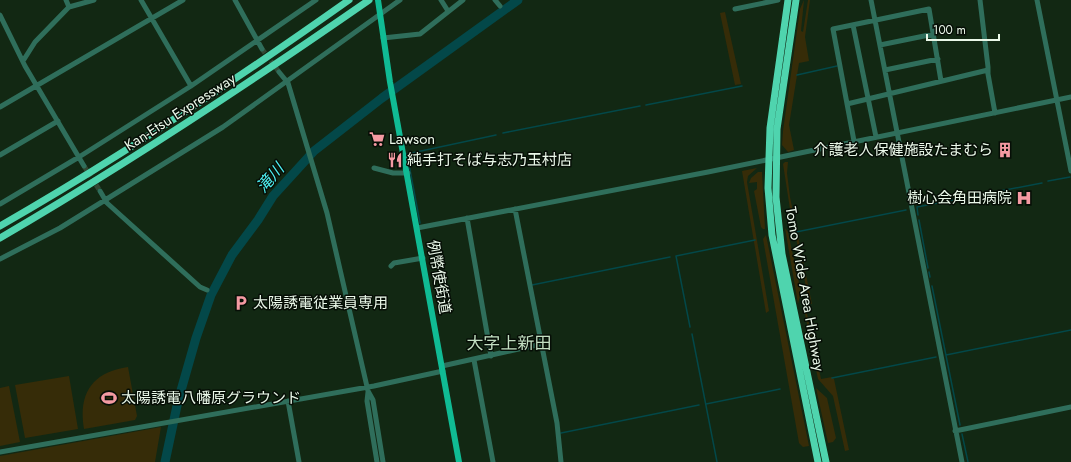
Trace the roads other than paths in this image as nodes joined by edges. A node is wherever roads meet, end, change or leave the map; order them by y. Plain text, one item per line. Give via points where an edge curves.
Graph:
1 (66, 0) edge
2 (94, 0) edge
3 (141, 0) edge
4 (183, 0) edge
5 (235, 0) edge
6 (316, 0) edge
7 (349, 0) edge
8 (369, 0) edge
9 (378, 0) edge
10 (400, 0) edge
11 (441, 0) edge
12 (463, 0) edge
13 (495, 0) edge
14 (778, 0) edge
15 (788, 0) edge
16 (796, 0) edge
17 (871, 0) edge
18 (980, 0) edge
19 (1037, 0) edge
20 (500, 6) dead end
21 (69, 7) junction
22 (735, 9) dead end
23 (448, 12) junction
24 (0, 15) edge
25 (380, 15) junction
26 (152, 18) junction
27 (875, 21) junction
28 (853, 25) junction
29 (934, 34) junction
30 (383, 38) junction
31 (258, 40) junction
32 (880, 45) junction
33 (262, 49) tunnel mouth
34 (938, 59) junction
35 (23, 61) junction
36 (885, 70) junction
37 (988, 70) junction
38 (279, 72) tunnel mouth
39 (286, 81) junction
40 (941, 81) junction
41 (37, 85) junction
42 (191, 86) junction
43 (889, 93) junction
44 (1071, 97) edge
45 (868, 99) junction
46 (1057, 100) junction
47 (847, 104) junction
48 (0, 106) edge
49 (995, 113) junction
50 (58, 121) junction
51 (897, 132) junction
52 (876, 137) junction
53 (854, 141) junction
54 (0, 155) edge
55 (79, 157) junction
56 (776, 158) junction
57 (768, 159) junction
58 (84, 166) tunnel mouth
59 (374, 168) dead end
60 (1071, 171) edge
61 (408, 173) junction
62 (100, 191) tunnel mouth
63 (106, 200) junction
64 (0, 204) edge
65 (515, 209) junction
66 (467, 218) junction
67 (0, 226) edge
68 (417, 228) junction
69 (0, 238) edge
70 (0, 258) edge
71 (423, 258) junction
72 (391, 266) dead end
73 (207, 290) dead end
74 (541, 344) junction
75 (491, 356) junction
76 (474, 360) junction
77 (442, 369) junction
78 (367, 389) junction
79 (288, 401) junction
80 (1071, 407) edge
81 (955, 430) junction
82 (0, 452) edge
83 (299, 462) edge
84 (377, 462) edge
85 (384, 462) edge
86 (459, 462) edge
87 (493, 462) edge
88 (561, 462) edge
89 (818, 462) edge
90 (826, 462) edge
91 (962, 462) edge

1 - 21 street
2 - 21 street
3 - 26 street
4 - 26 street
5 - 31 street
6 - 31 street
7 - 67 highway, Kan-Etsu Expressway via 266,59 143,139
8 - 69 highway, Kan-Etsu Expressway via 199,116 66,200
9 - 25 main road, 例幣使街道
10 - 25 street
11 - 23 street
12 - 23 street
13 - 20 street
14 - 22 street
15 - 57 highway, Tomo Wide Area Highway
16 - 56 highway, Tomo Wide Area Highway via 780,108
17 - 27 street
18 - 37 street
19 - 46 street
21 - 35 street via 35,42
23 - 30 street via 420,34
24 - 35 street
25 - 30 main road, 例幣使街道
25 - 39 street
26 - 41 street
26 - 42 street
27 - 28 street
27 - 29 street via 929,9
27 - 32 street
28 - 45 street
28 - 47 street via 832,30
29 - 32 street
29 - 34 street
30 - 61 main road, 例幣使街道
31 - 33 street
31 - 42 street
32 - 36 street
34 - 36 street
34 - 40 street
35 - 41 street
36 - 43 street
37 - 40 street
37 - 49 street
38 - 39 street
39 - 63 street via 223,126
39 - 78 street via 328,215
40 - 43 street
41 - 48 street
41 - 50 street
42 - 55 street
43 - 45 street
43 - 51 street
44 - 46 street
45 - 47 street
45 - 52 street
46 - 49 street
46 - 60 street
47 - 53 street
49 - 51 street
50 - 54 street
50 - 55 street
51 - 52 street
51 - 81 street
52 - 53 street
53 - 56 street
55 - 58 street
55 - 64 street
56 - 57 street
56 - 90 highway, Tomo Wide Area Highway via 776,197 782,254
57 - 65 street
57 - 89 highway, Tomo Wide Area Highway via 772,235
59 - 61 street via 393,173
61 - 68 main road, 例幣使街道
62 - 63 street
63 - 70 street
63 - 73 street via 189,277
65 - 66 street
65 - 74 street
66 - 68 street
66 - 75 street
68 - 71 main road, 例幣使街道
71 - 72 street via 394,263
71 - 77 main road, 例幣使街道
74 - 75 street
74 - 88 street via 557,423
75 - 76 street
76 - 77 street
76 - 87 street
77 - 78 street
77 - 86 main road, 例幣使街道
78 - 79 street
78 - 84 street
78 - 85 street via 372,400
79 - 82 street
79 - 83 street
80 - 81 street
81 - 91 street

